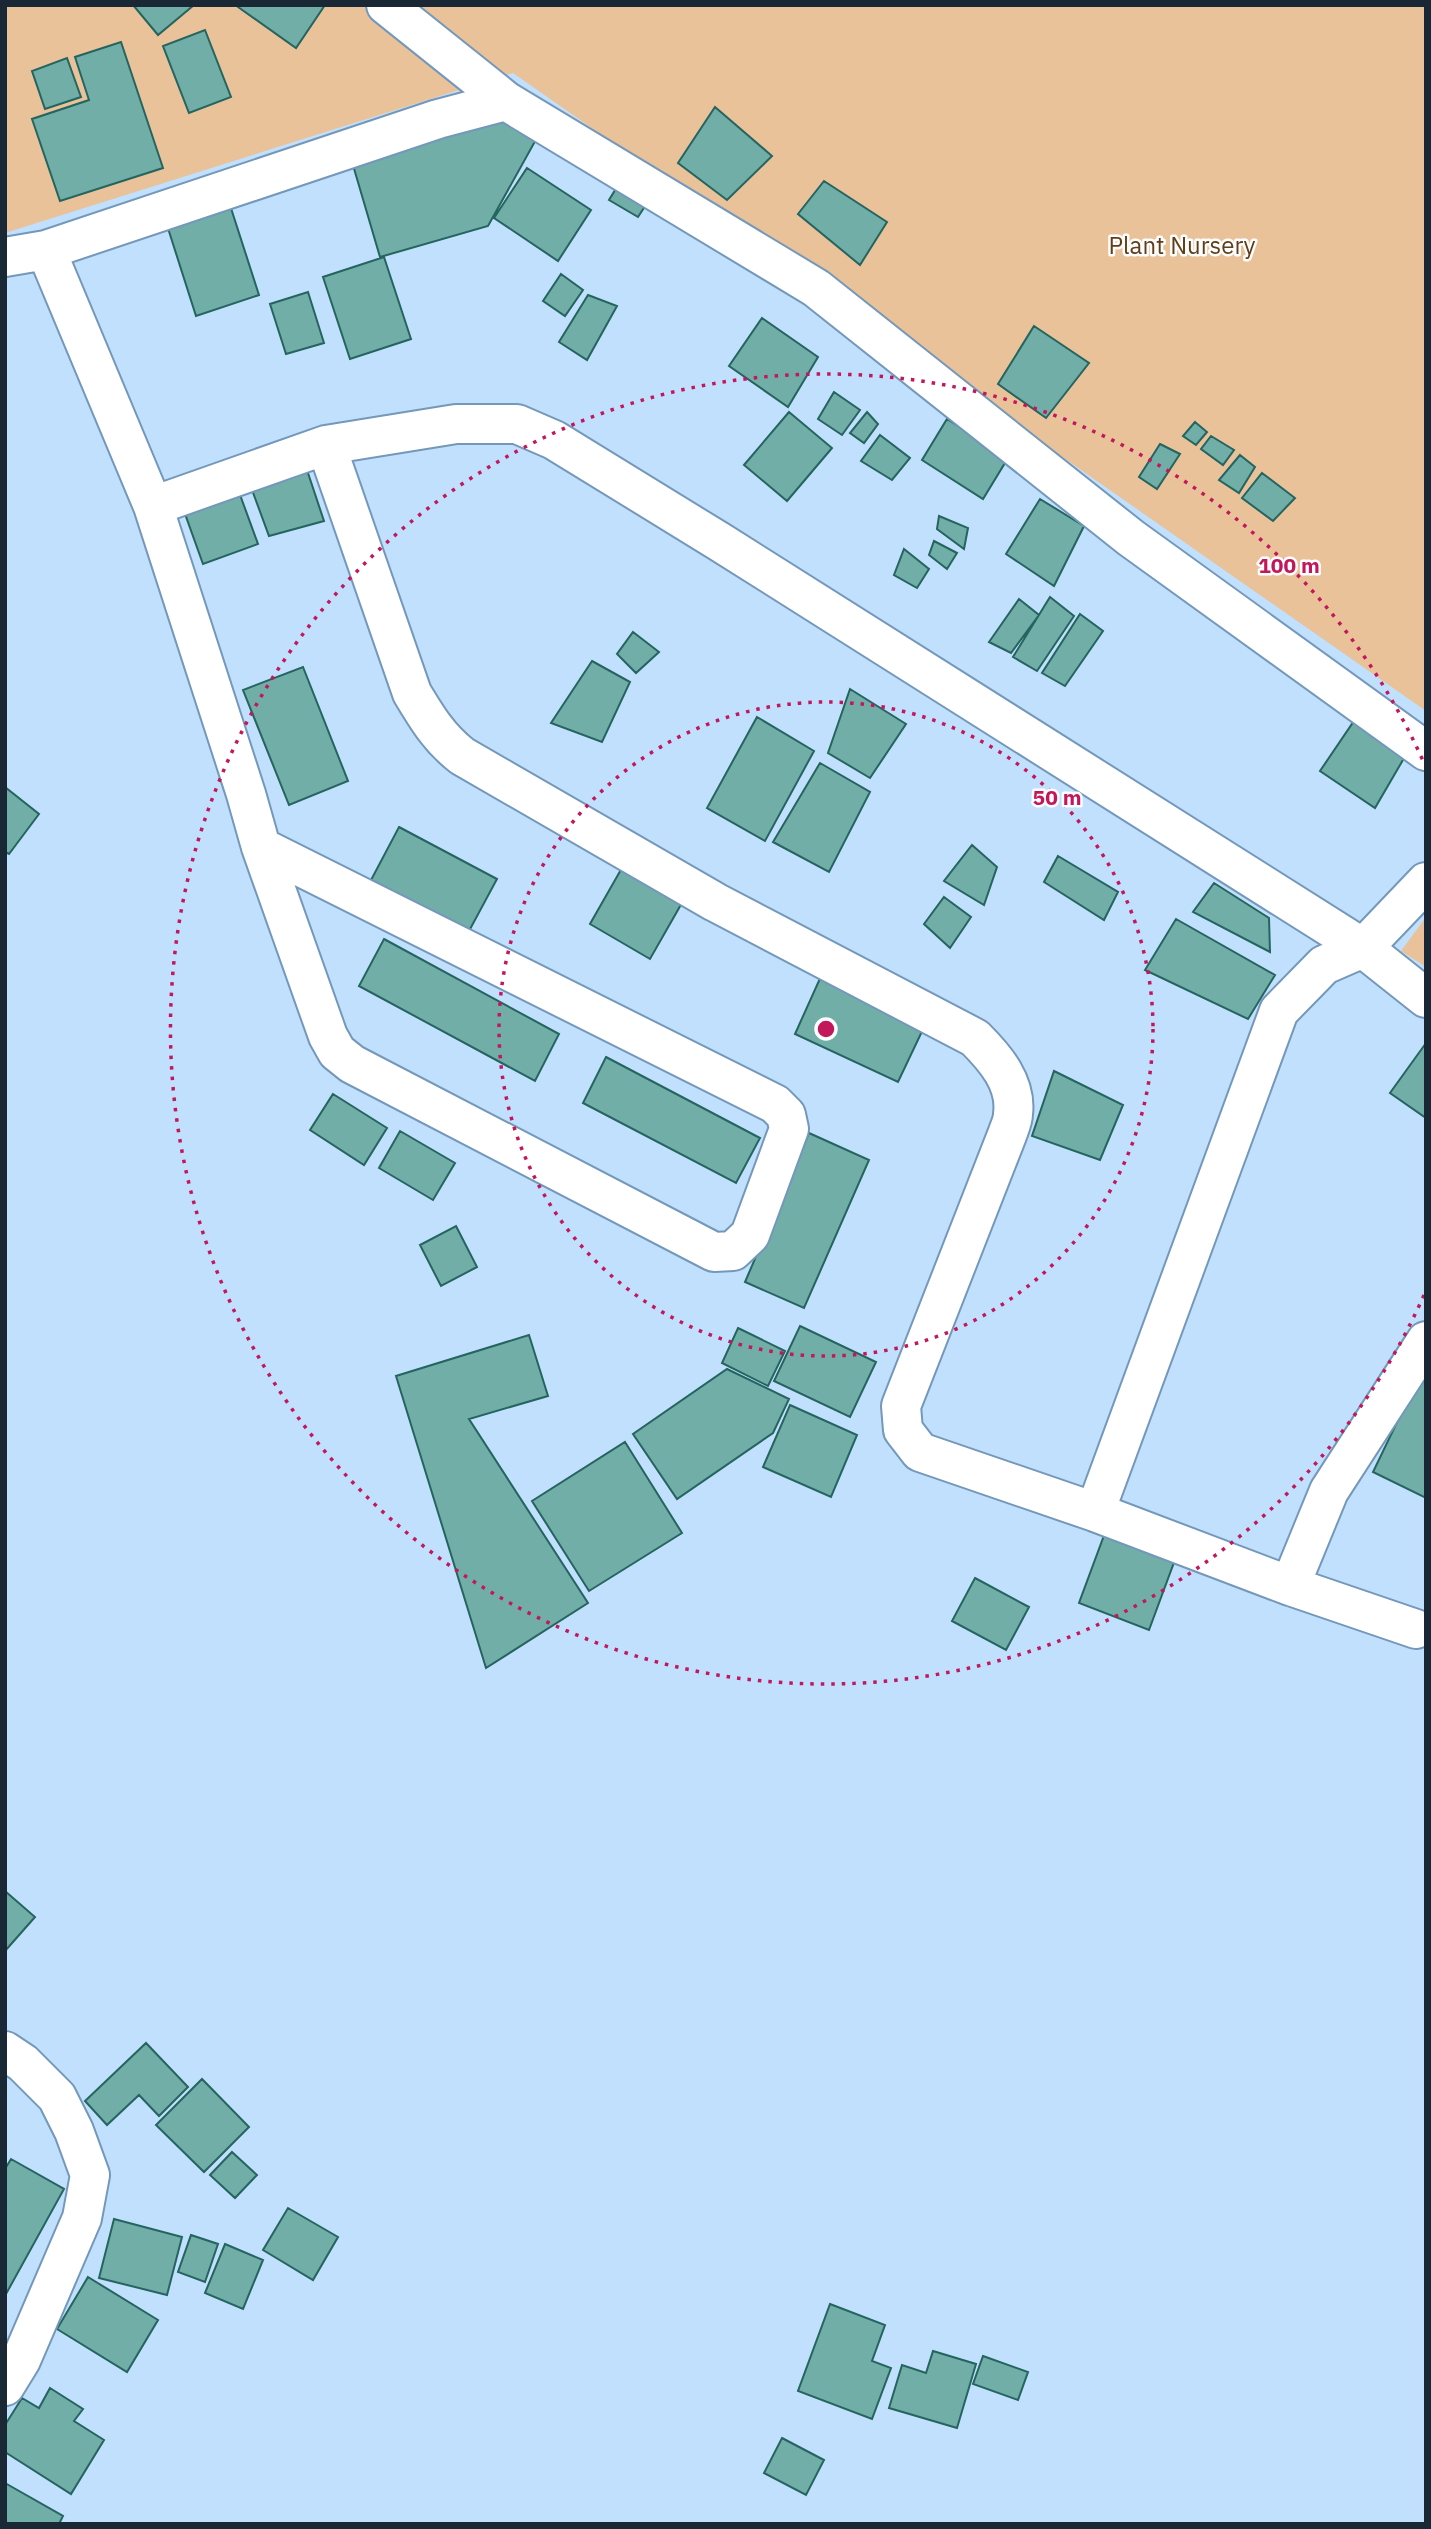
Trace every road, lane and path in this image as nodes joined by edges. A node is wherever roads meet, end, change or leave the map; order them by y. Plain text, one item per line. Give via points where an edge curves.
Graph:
1 (386, 5) edge
2 (506, 101) junction
3 (46, 250) junction
4 (5, 257) edge
5 (326, 445) junction
6 (153, 506) junction
7 (1426, 751) edge
8 (261, 847) junction
9 (1426, 883) edge
10 (1363, 948) junction
11 (1426, 998) edge
12 (1426, 1341) edge
13 (1095, 1512) junction
14 (1290, 1586) junction
15 (1416, 1629) dead end
16 (5, 2051) edge
17 (10, 2366) edge

1 - 2 street
2 - 3 street via 438,119
2 - 7 street via 816,288 1131,538
3 - 4 street
3 - 6 street
5 - 6 street
5 - 10 street via 456,424 517,424 554,440
5 - 13 street via 412,693 444,742 715,902 975,1038 995,1057 1008,1081 1014,1113 901,1406 902,1430 920,1452
6 - 8 street
8 - 8 street via 775,1104 786,1115 789,1129 750,1235 733,1251 714,1252 352,1064 337,1052 328,1036
9 - 10 street
10 - 11 street
10 - 13 street via 1324,965 1279,1011
12 - 14 street via 1329,1491
13 - 14 street
14 - 15 street
16 - 17 street via 57,2097 90,2175 82,2218

